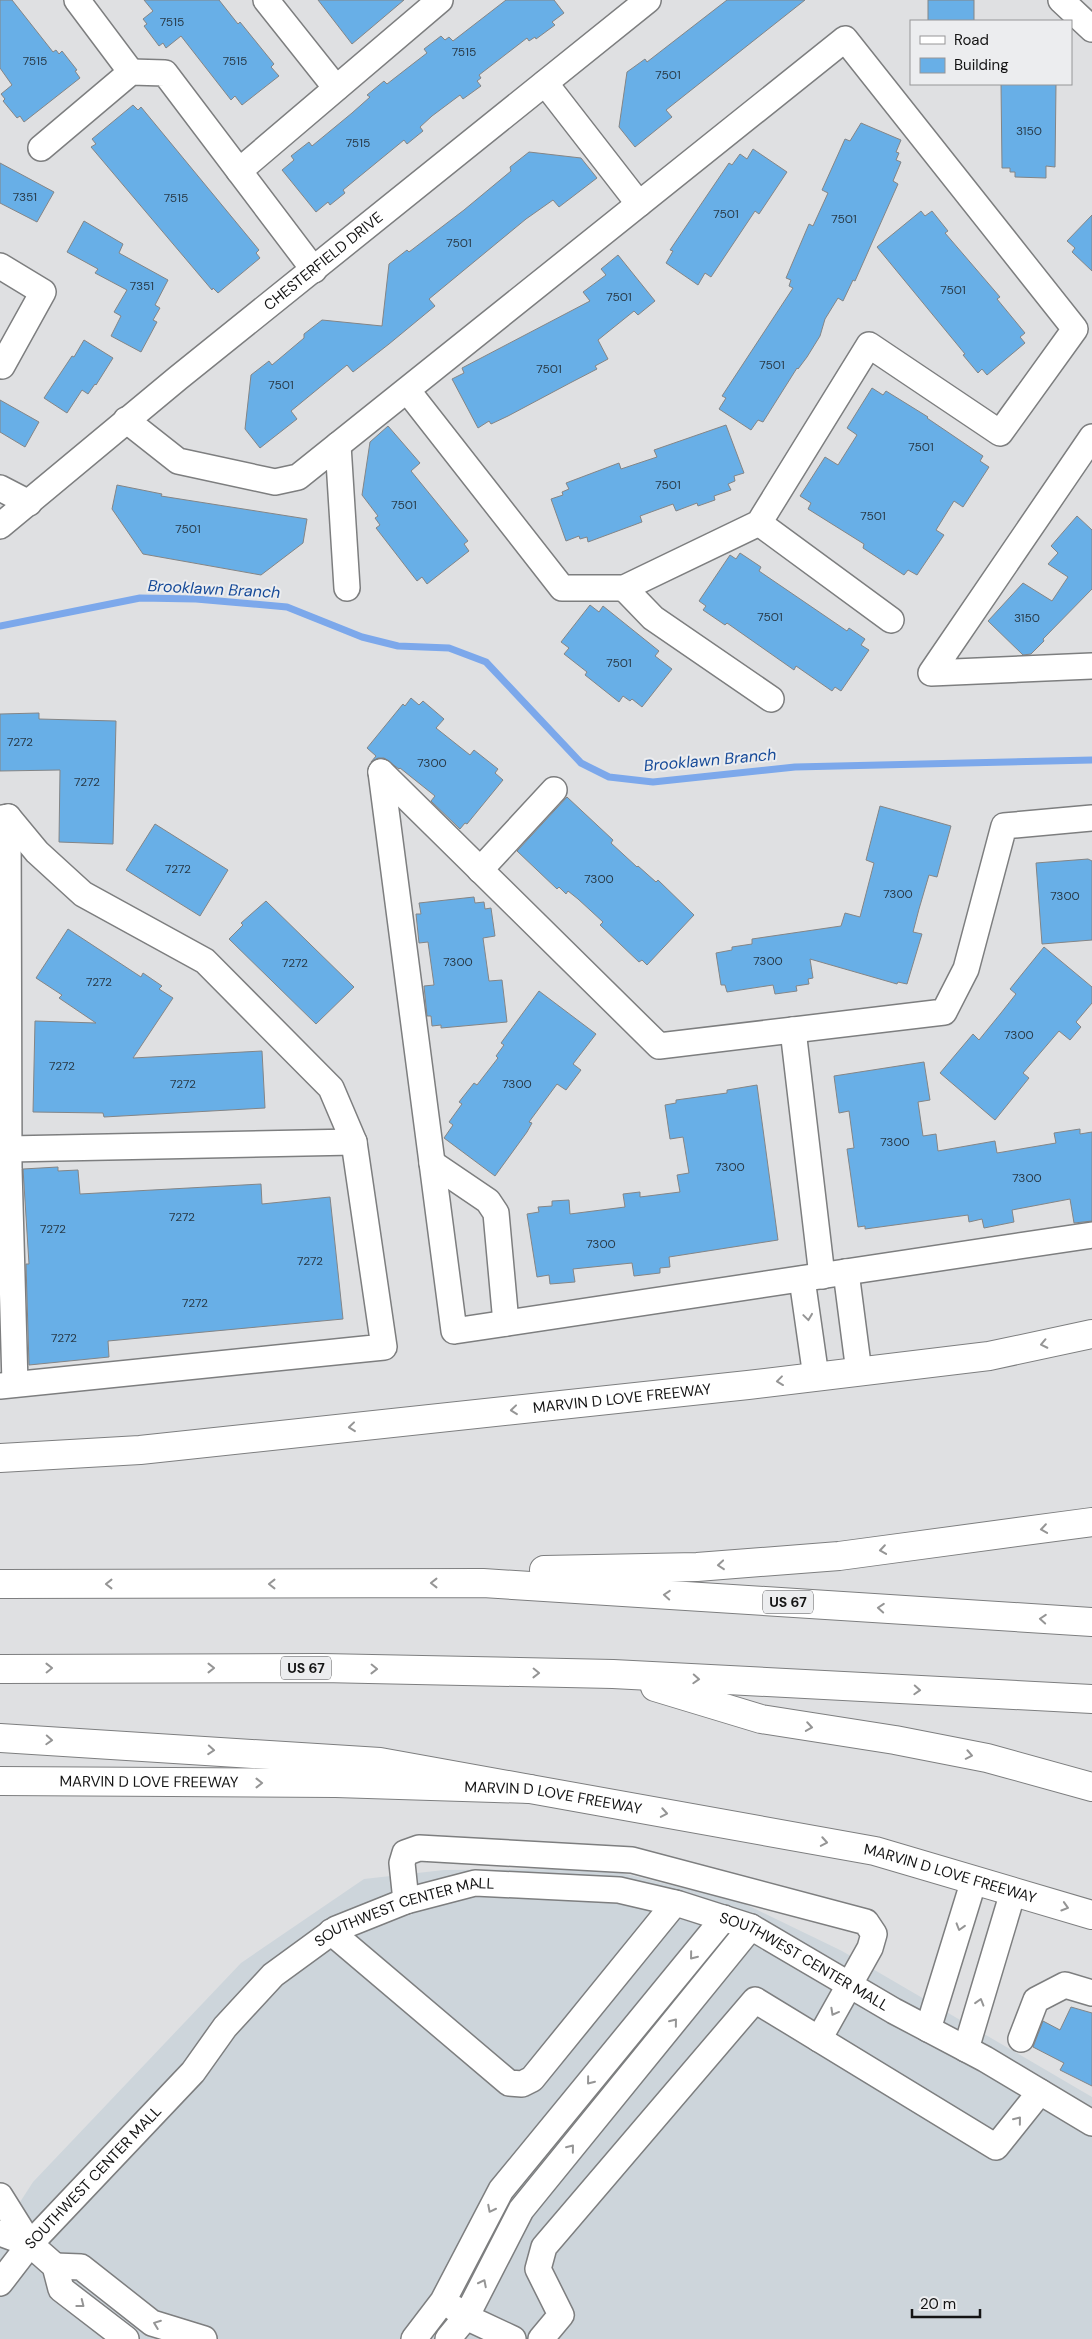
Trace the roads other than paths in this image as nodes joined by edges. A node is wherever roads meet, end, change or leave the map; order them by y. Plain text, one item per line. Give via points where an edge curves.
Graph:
1 (77, 0) edge
2 (266, 0) edge
3 (440, 0) edge
4 (648, 0) edge
5 (1061, 0) edge
6 (1092, 29) edge
7 (132, 72) junction
8 (545, 83) junction
9 (336, 88) junction
10 (41, 148) dead end
11 (239, 171) junction
12 (639, 204) junction
13 (0, 266) edge
14 (314, 270) junction
15 (0, 365) edge
16 (407, 390) junction
17 (126, 420) junction
18 (1092, 437) edge
19 (338, 445) junction
20 (0, 488) edge
21 (29, 503) junction
22 (759, 523) junction
23 (0, 526) edge
24 (347, 588) dead end
25 (624, 588) junction
26 (891, 620) dead end
27 (1092, 666) edge
28 (771, 699) dead end
29 (554, 790) dead end
30 (4, 818) edge
31 (1092, 818) edge
32 (480, 870) junction
33 (793, 1030) junction
34 (354, 1142) junction
35 (4, 1148) edge
36 (432, 1163) junction
37 (1092, 1235) edge
38 (823, 1275) junction
39 (506, 1323) junction
40 (1092, 1334) edge
41 (859, 1372) junction
42 (816, 1377) junction
43 (8, 1385) edge
44 (0, 1458) edge
45 (1092, 1522) edge
46 (483, 1583) junction
47 (0, 1584) edge
48 (1090, 1621) edge
49 (0, 1669) edge
50 (612, 1674) junction
51 (1092, 1699) edge
52 (0, 1738) edge
53 (0, 1781) edge
54 (1092, 1787) edge
55 (530, 1789) junction
56 (974, 1880) junction
57 (1013, 1892) junction
58 (406, 1901) junction
59 (675, 1903) junction
60 (1092, 1915) edge
61 (724, 1918) junction
62 (751, 1927) junction
63 (331, 1932) junction
64 (850, 1984) junction
65 (1092, 1992) edge
66 (928, 2029) junction
67 (819, 2039) junction
68 (1021, 2040) dead end
69 (966, 2049) junction
70 (1040, 2092) junction
71 (1092, 2123) edge
72 (0, 2196) edge
73 (0, 2233) edge
74 (30, 2244) junction
75 (56, 2266) junction
76 (0, 2284) edge
77 (443, 2301) junction
78 (466, 2317) junction
79 (126, 2339) edge
80 (204, 2339) edge
81 (414, 2339) edge
82 (448, 2339) edge
83 (513, 2339) edge
84 (541, 2339) edge

1 - 7 street
2 - 9 street
3 - 9 street
4 - 8 street, CHESTERFIELD DRIVE
5 - 6 street
7 - 10 street
7 - 11 street via 165,73
8 - 12 street
8 - 14 street, CHESTERFIELD DRIVE
9 - 11 street
11 - 14 street
12 - 16 street
12 - 22 street via 845,39 1075,329 1000,433 869,345
13 - 15 street via 43,292
14 - 17 street, CHESTERFIELD DRIVE
16 - 19 street
16 - 25 street via 562,588
17 - 19 street via 178,461 275,482 298,478
17 - 21 street, CHESTERFIELD DRIVE
18 - 27 street via 932,673
19 - 24 street
20 - 21 street
21 - 23 street, CHESTERFIELD DRIVE
22 - 25 street
22 - 26 street
25 - 28 street via 653,618
29 - 32 street
30 - 34 street via 83,894 205,961 331,1088
30 - 35 street
31 - 33 street via 1004,826 966,969 944,1012
32 - 33 street via 659,1046
32 - 36 street via 381,772
33 - 38 street
34 - 35 street
34 - 43 street via 384,1347
35 - 43 street
36 - 39 street via 488,1201 496,1213
36 - 39 street via 454,1331
37 - 38 street
38 - 39 street
38 - 41 street
38 -> 42 street
40 -> 41 main road, MARVIN D LOVE FREEWAY via 989,1356
41 - 42 main road, MARVIN D LOVE FREEWAY
42 -> 44 main road, MARVIN D LOVE FREEWAY via 140,1450
45 -> 46 main road via 820,1557 697,1567 520,1571
46 -> 47 main road, US 67
48 -> 46 main road, US 67
49 -> 50 main road, US 67 via 312,1668
50 -> 51 main road, US 67
50 -> 54 main road via 761,1719 986,1758
52 -> 55 main road via 380,1762
53 -> 55 main road, MARVIN D LOVE FREEWAY via 336,1783
55 -> 56 main road, MARVIN D LOVE FREEWAY via 875,1851
56 - 57 main road, MARVIN D LOVE FREEWAY
56 -> 66 street
57 -> 60 main road, MARVIN D LOVE FREEWAY
69 -> 57 street
58 - 59 street, SOUTHWEST CENTER MALL via 475,1883 619,1890
58 - 63 street, SOUTHWEST CENTER MALL
58 - 64 street via 402,1864 405,1854 419,1848 632,1860 866,1922 874,1934
59 - 61 street, SOUTHWEST CENTER MALL
59 - 63 street via 532,2079 522,2084 509,2082
61 - 62 street, SOUTHWEST CENTER MALL
61 -> 77 street via 501,2190
62 - 64 street, SOUTHWEST CENTER MALL
78 -> 62 street via 521,2210
63 - 74 street, SOUTHWEST CENTER MALL via 273,1975 225,2026 193,2072
64 - 66 street, SOUTHWEST CENTER MALL
64 -> 67 street
65 - 68 street via 1065,1985 1036,2000
66 - 69 street, SOUTHWEST CENTER MALL
67 -> 70 street via 996,2147
67 - 84 street via 755,2000 544,2247 538,2269 561,2315
69 - 70 street, SOUTHWEST CENTER MALL
70 - 71 street, SOUTHWEST CENTER MALL
72 - 74 street
73 - 74 street
74 - 75 street
74 - 76 street, SOUTHWEST CENTER MALL
75 -> 79 street via 61,2289
80 -> 75 street via 152,2324 81,2267
77 - 78 street
77 - 81 street
78 - 82 street
78 - 83 street

